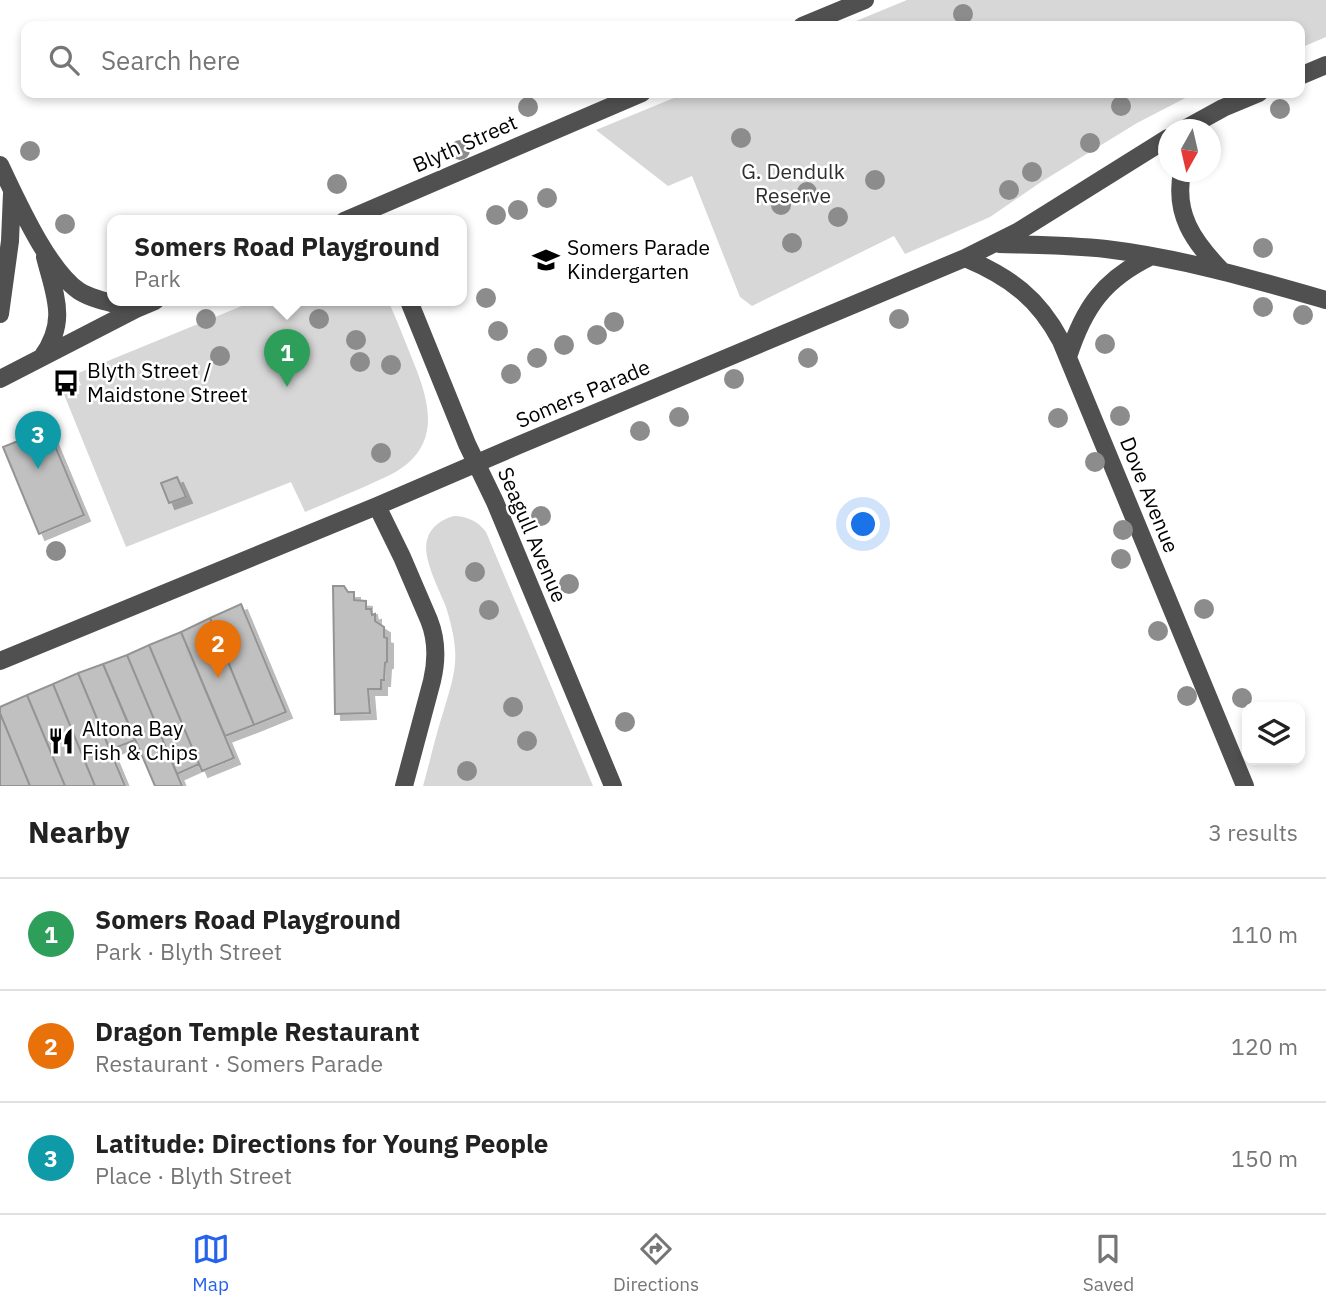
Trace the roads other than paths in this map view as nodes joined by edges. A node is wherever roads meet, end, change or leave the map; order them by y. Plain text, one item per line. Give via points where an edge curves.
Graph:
1 (865, 0) edge
2 (814, 21) edge
3 (1326, 65) edge
4 (1305, 74) edge
5 (631, 98) edge
6 (1247, 98) edge
7 (1223, 108) junction
8 (1203, 119) edge
9 (1213, 119) edge
10 (1158, 144) edge
11 (0, 165) edge
12 (1180, 182) edge
13 (12, 190) junction
14 (374, 215) edge
15 (995, 244) junction
16 (44, 250) junction
17 (1152, 256) junction
18 (965, 258) junction
19 (1221, 270) junction
20 (1326, 300) edge
21 (107, 301) edge
22 (125, 306) edge
23 (143, 306) edge
24 (411, 306) edge
25 (136, 309) junction
26 (0, 314) edge
27 (1068, 357) junction
28 (40, 359) junction
29 (0, 379) edge
30 (477, 463) junction
31 (377, 506) junction
32 (0, 661) edge
33 (404, 786) edge
34 (613, 786) edge
35 (1245, 786) edge

1 - 2 street
3 - 4 street
5 - 14 street, Blyth Street
6 - 7 street
7 - 8 street
7 - 9 street
10 - 15 street, Somers Parade
11 - 13 street
12 - 19 street via 1186,221 1195,240
13 - 16 street
13 - 26 street
15 - 17 street via 1104,248
15 - 18 street, Somers Parade
16 - 21 street via 78,290
16 - 28 street via 58,315 54,338
17 - 19 street
17 - 27 street via 1127,269 1095,298
18 - 27 street, Dove Avenue via 1005,278 1034,301 1055,328
18 - 30 street, Somers Parade
19 - 20 street
22 - 25 street
23 - 25 street
24 - 30 street, Seagull Avenue
25 - 28 street
27 - 35 street, Dove Avenue
28 - 29 street
30 - 31 street, Somers Parade
30 - 34 street, Seagull Avenue
31 - 32 street, Somers Parade
31 - 33 street via 433,629 436,648 432,681

